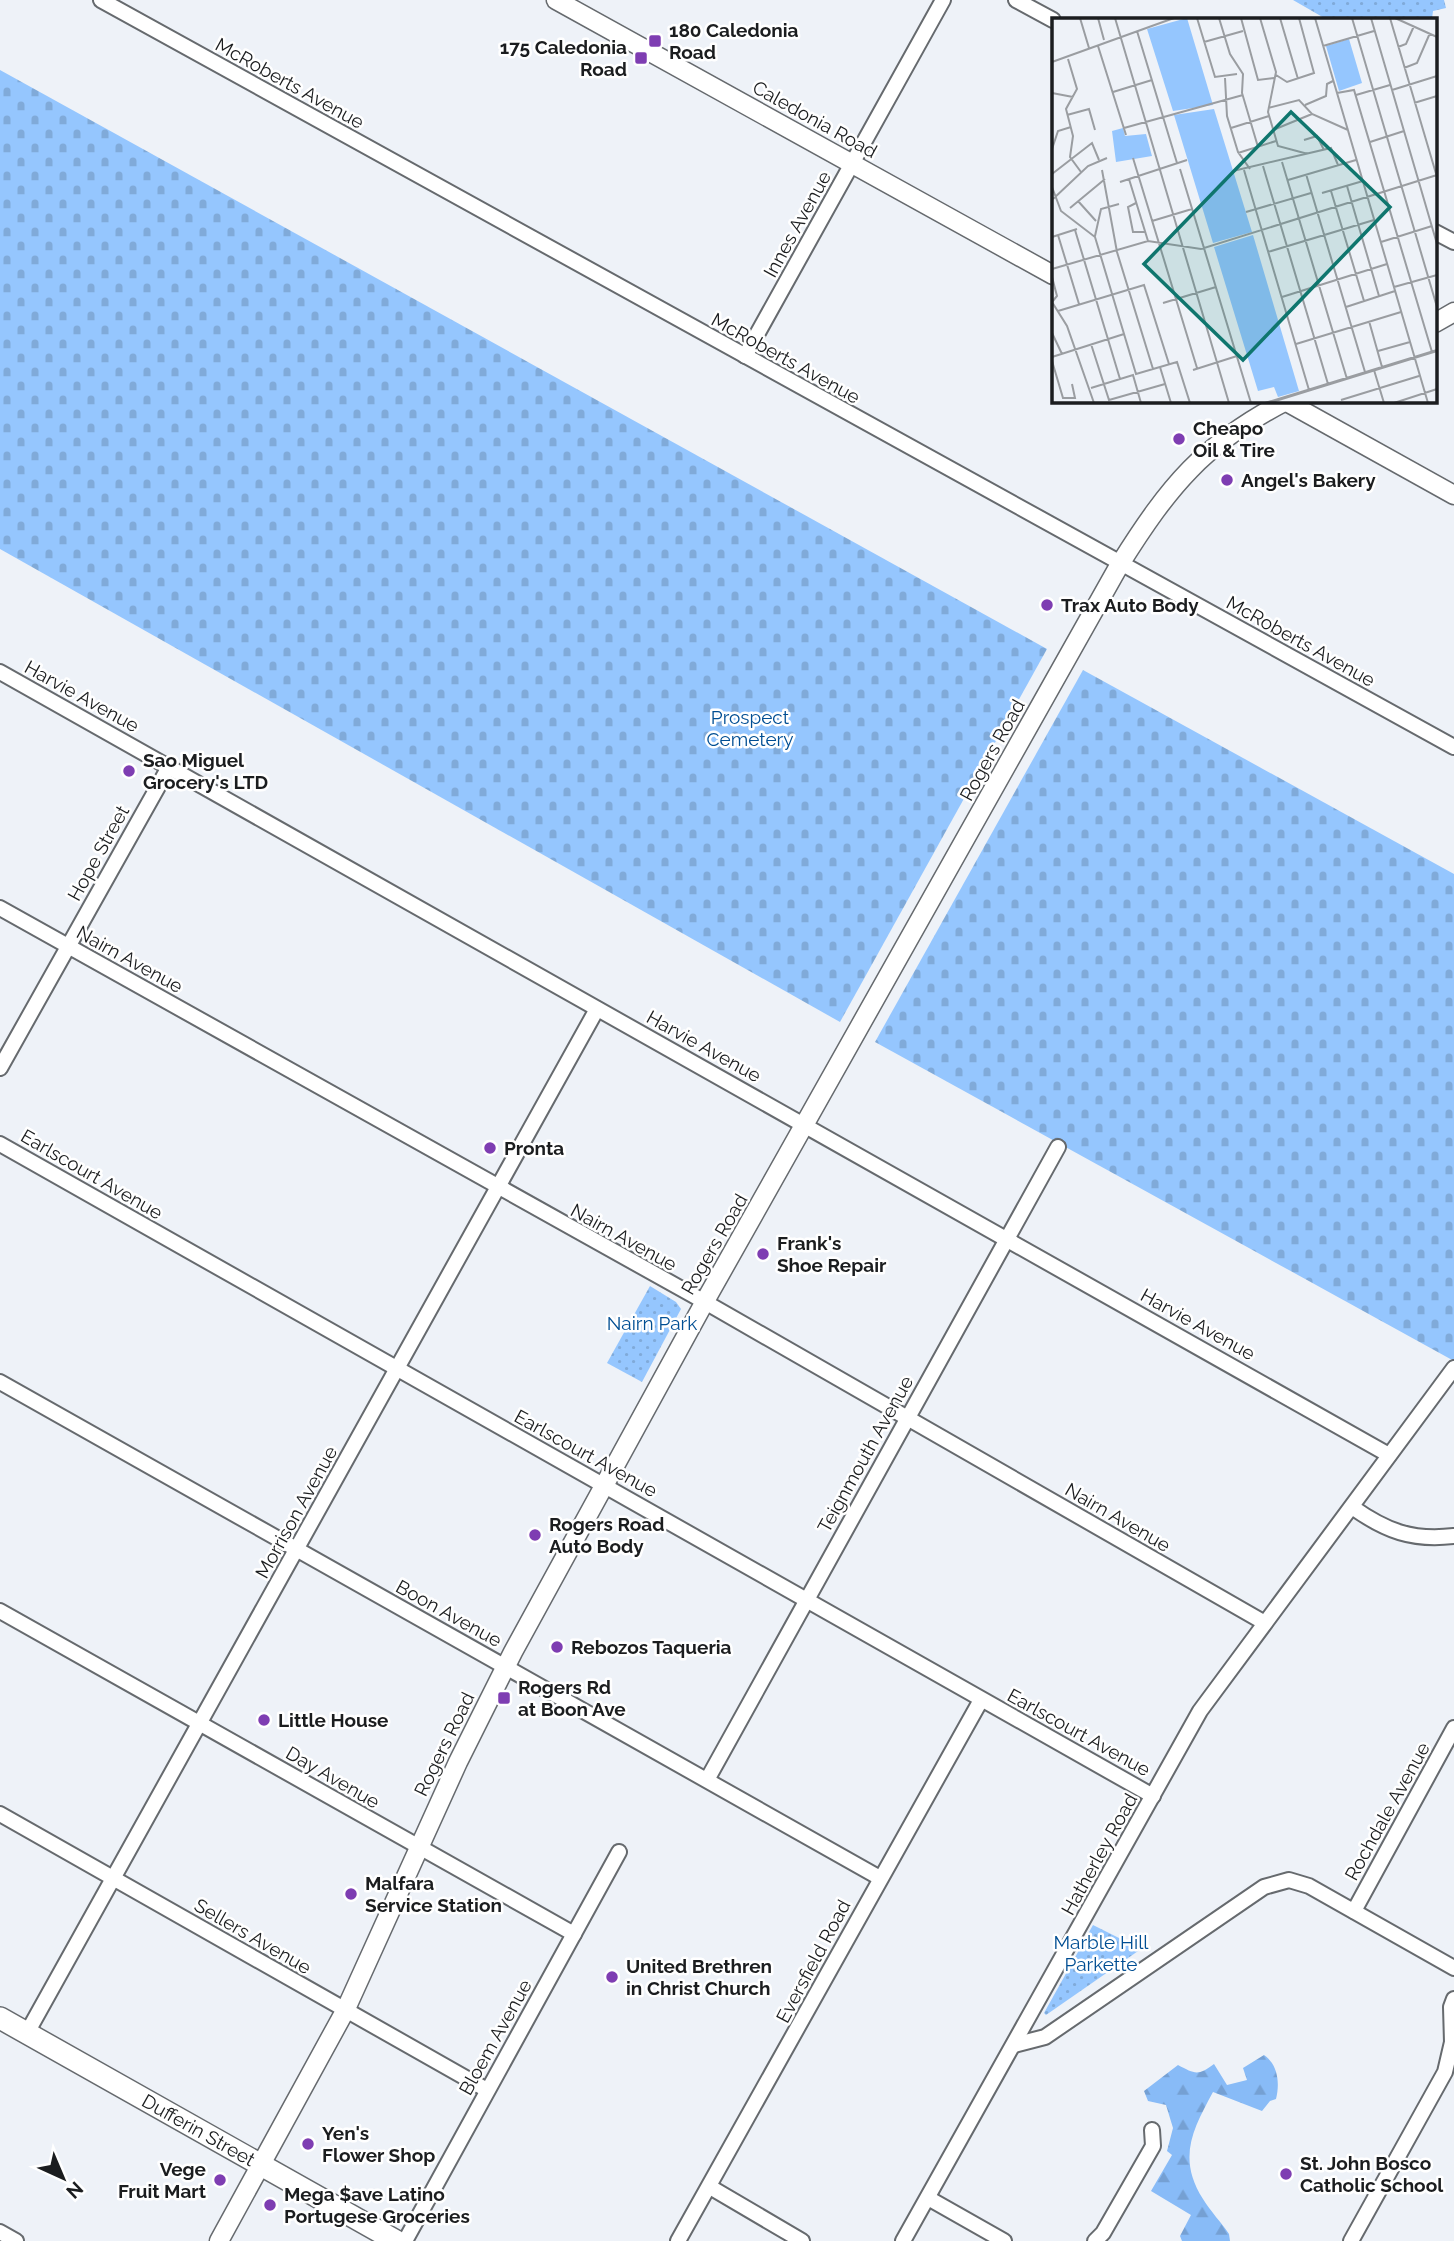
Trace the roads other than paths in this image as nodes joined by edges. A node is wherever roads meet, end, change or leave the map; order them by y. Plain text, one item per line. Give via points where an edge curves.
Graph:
1 (101, 0) edge
2 (556, 0) edge
3 (943, 0) edge
4 (1016, 0) edge
5 (1052, 19) edge
6 (852, 164) junction
7 (1436, 233) edge
8 (1454, 242) edge
9 (1052, 274) edge
10 (1454, 312) edge
11 (1436, 322) edge
12 (745, 356) junction
13 (1284, 402) edge
14 (1288, 402) edge
15 (1454, 495) edge
16 (1120, 564) junction
17 (0, 672) edge
18 (1454, 747) edge
19 (169, 767) junction
20 (0, 908) edge
21 (68, 946) junction
22 (597, 1009) junction
23 (0, 1068) edge
24 (806, 1125) junction
25 (0, 1144) edge
26 (1058, 1147) dead end
27 (499, 1189) junction
28 (1007, 1239) junction
29 (705, 1303) junction
30 (398, 1368) junction
31 (1454, 1368) edge
32 (0, 1382) edge
33 (906, 1418) junction
34 (1388, 1455) junction
35 (604, 1485) junction
36 (1352, 1507) junction
37 (1454, 1536) edge
38 (298, 1549) junction
39 (806, 1600) junction
40 (0, 1611) edge
41 (1265, 1623) junction
42 (505, 1667) junction
43 (981, 1700) junction
44 (200, 1724) junction
45 (1452, 1737) edge
46 (706, 1780) junction
47 (1153, 1796) junction
48 (0, 1814) edge
49 (418, 1847) junction
50 (619, 1852) dead end
51 (880, 1878) junction
52 (114, 1880) junction
53 (1354, 1911) junction
54 (574, 1934) junction
55 (1454, 1968) edge
56 (1454, 1999) edge
57 (345, 2011) junction
58 (0, 2018) edge
59 (27, 2034) junction
60 (1014, 2045) junction
61 (487, 2091) junction
62 (1152, 2130) dead end
63 (262, 2164) junction
64 (709, 2187) junction
65 (928, 2198) junction
66 (0, 2232) edge
67 (16, 2241) edge
68 (219, 2241) edge
69 (397, 2241) edge
70 (405, 2241) edge
71 (678, 2241) edge
72 (802, 2241) edge
73 (903, 2241) edge
74 (1004, 2241) edge
75 (1095, 2241) edge
76 (1350, 2241) edge

1 - 12 street, McRoberts Avenue
2 - 6 street, Caledonia Road
3 - 6 street, Innes Avenue
4 - 5 street
6 - 9 street, Caledonia Road
6 - 12 street, Innes Avenue
7 - 8 street
10 - 11 street
12 - 16 street, McRoberts Avenue
13 - 16 street, Rogers Road via 1228,434 1188,469 1165,495
14 - 15 street
16 - 18 street, McRoberts Avenue
16 - 24 street, Rogers Road
17 - 19 street, Harvie Avenue
19 - 21 street, Hope Street
19 - 22 street, Harvie Avenue
20 - 21 street, Nairn Avenue
21 - 23 street, Hope Street
21 - 27 street, Nairn Avenue
22 - 24 street, Harvie Avenue
22 - 27 street, Morrison Avenue
24 - 28 street, Harvie Avenue
24 - 29 street, Rogers Road
25 - 30 street, Earlscourt Avenue
26 - 28 street, Teignmouth Avenue
27 - 29 street, Nairn Avenue
27 - 30 street, Morrison Avenue
28 - 33 street, Teignmouth Avenue
28 - 34 street, Harvie Avenue
29 - 33 street, Nairn Avenue
29 - 35 street, Rogers Road
30 - 35 street, Earlscourt Avenue
30 - 38 street, Morrison Avenue
31 - 34 street, Hatherley Road
32 - 38 street, Boon Avenue
33 - 39 street, Teignmouth Avenue
33 - 41 street, Nairn Avenue
34 - 36 street, Hatherley Road
35 - 39 street, Earlscourt Avenue
35 - 42 street, Rogers Road
36 - 37 street via 1403,1535
36 - 41 street, Hatherley Road
38 - 42 street, Boon Avenue
38 - 44 street, Morrison Avenue
39 - 43 street, Earlscourt Avenue
39 - 46 street, Teignmouth Avenue
40 - 44 street, Day Avenue
41 - 47 street, Hatherley Road via 1200,1711
42 - 46 street, Boon Avenue
42 - 49 street, Rogers Road
43 - 47 street, Earlscourt Avenue
43 - 51 street, Eversfield Road
44 - 49 street, Day Avenue
44 - 52 street, Morrison Avenue
45 - 53 street, Rochdale Avenue
46 - 51 street, Boon Avenue
47 - 60 street, Hatherley Road
48 - 52 street, Sellers Avenue
49 - 54 street, Day Avenue
49 - 57 street, Rogers Road
50 - 54 street, Bloem Avenue
51 - 64 street, Eversfield Road
52 - 57 street, Sellers Avenue
52 - 59 street, Morrison Avenue
53 - 55 street
53 - 60 street via 1298,1882 1264,1887 1045,2037
54 - 61 street, Bloem Avenue
56 - 76 street via 1445,2072
57 - 61 street, Sellers Avenue
57 - 63 street, Rogers Road
58 - 59 main road, Dufferin Street
59 - 63 main road, Dufferin Street
60 - 65 street, Hatherley Road
61 - 70 street, Bloem Avenue
62 - 75 street via 1153,2146
63 - 68 street, Rogers Road
63 - 69 main road, Dufferin Street
64 - 71 street, Eversfield Road
64 - 72 street
65 - 73 street, Hatherley Road
65 - 74 street
66 - 67 street

